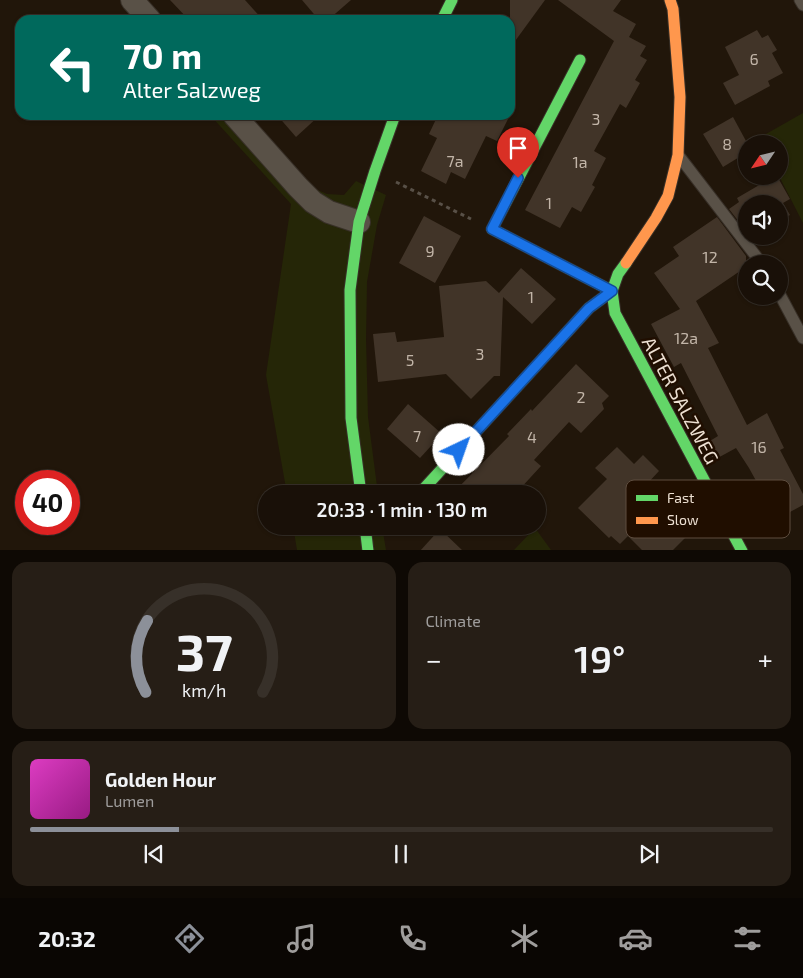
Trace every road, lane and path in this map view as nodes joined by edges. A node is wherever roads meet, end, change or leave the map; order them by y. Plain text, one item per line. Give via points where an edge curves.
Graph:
1 (133, 0) edge
2 (452, 0) edge
3 (800, 0) edge
4 (676, 3) edge
5 (803, 4) edge
6 (146, 15) edge
7 (444, 15) edge
8 (580, 60) dead end
9 (238, 120) edge
10 (393, 120) edge
11 (678, 155) junction
12 (375, 171) junction
13 (360, 222) junction
14 (492, 229) junction
15 (755, 255) edge
16 (612, 291) junction
17 (785, 305) edge
18 (803, 338) edge
19 (704, 480) edge
20 (360, 485) edge
21 (427, 485) edge
22 (736, 538) edge
23 (742, 550) edge

1 - 6 street
2 - 7 street
3 - 5 lane
4 - 11 street via 680,97
8 - 14 street
9 - 13 street via 313,202 329,212
10 - 12 street
11 - 15 lane
11 - 16 street via 668,196 618,274
12 - 13 street
12 - 14 path
13 - 20 street via 350,290 351,418
14 - 16 street
16 - 19 street, ALTER SALZWEG via 615,313
16 - 21 street via 589,308
17 - 18 lane
22 - 23 street, ALTER SALZWEG

